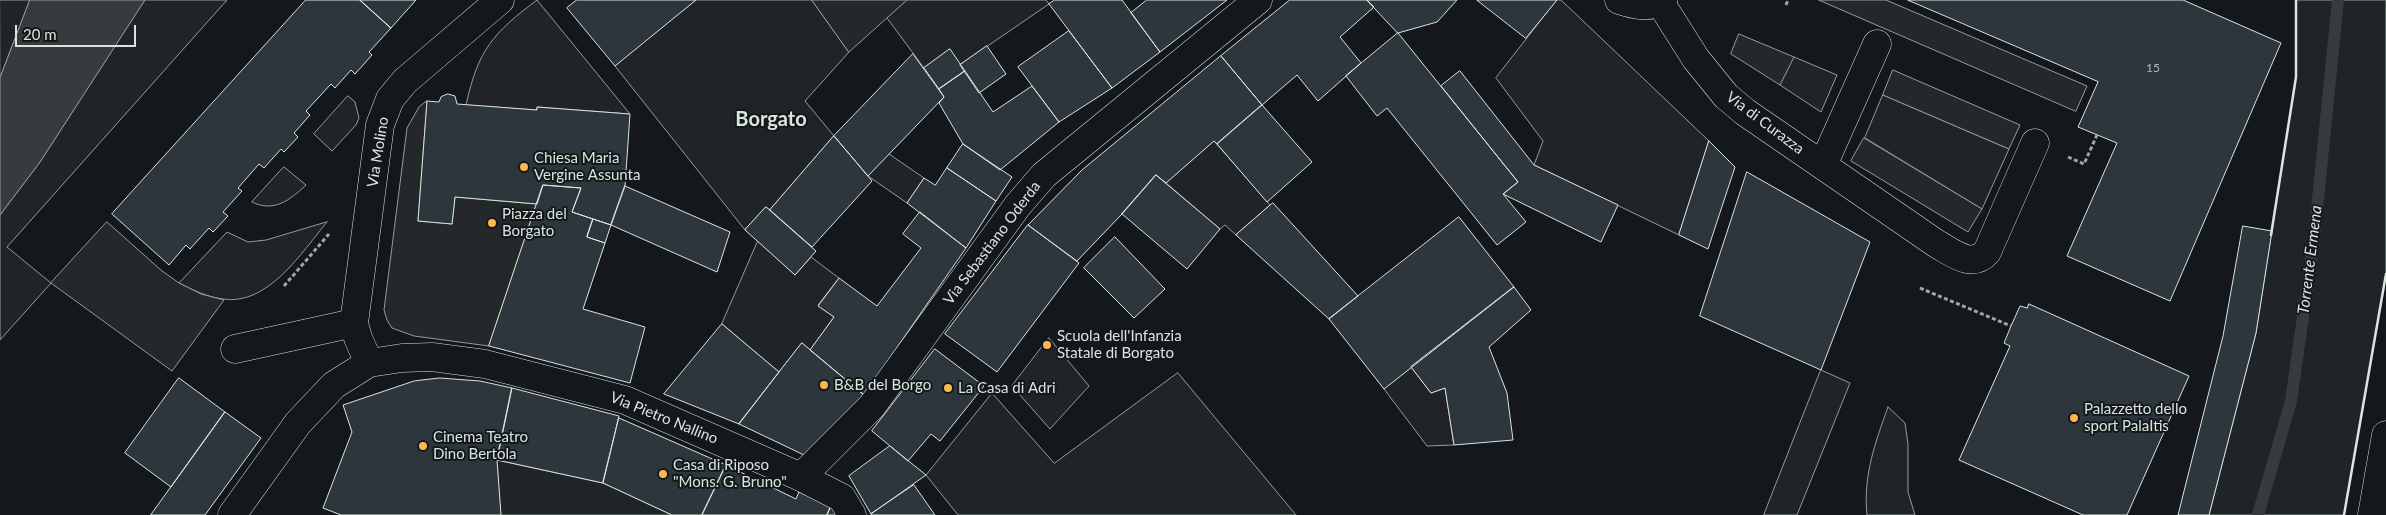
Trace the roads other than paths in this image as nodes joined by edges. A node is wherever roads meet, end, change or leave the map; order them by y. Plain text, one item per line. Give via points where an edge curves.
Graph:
1 (500, 0) edge
2 (1258, 0) edge
3 (1619, 0) edge
4 (1662, 1) edge
5 (1877, 44) dead end
6 (2035, 143) dead end
7 (1823, 166) junction
8 (354, 323) junction
9 (235, 348) dead end
10 (369, 363) junction
11 (2386, 435) edge
12 (801, 477) junction
13 (232, 515) edge
14 (852, 515) edge
15 (2372, 515) edge

1 - 8 main road, Via Molino via 405,81 390,98 380,125
2 - 12 main road, Via Sebastiano Oderda via 1044,175 1018,205 872,406
3 - 4 main road, Via di Curazza via 1649,6
4 - 7 main road, Via di Curazza via 1696,59 1726,96
5 - 7 main road
6 - 7 main road, Via di Curazza via 1987,252 1971,260 1958,256
8 - 9 main road
8 - 10 main road, Via Molino
10 - 12 main road, Via Pietro Nallino via 432,357 485,364 614,397 637,404
10 - 13 main road via 334,385 307,412
11 - 15 main road
12 - 14 main road, Via Pietro Nallino via 842,498

